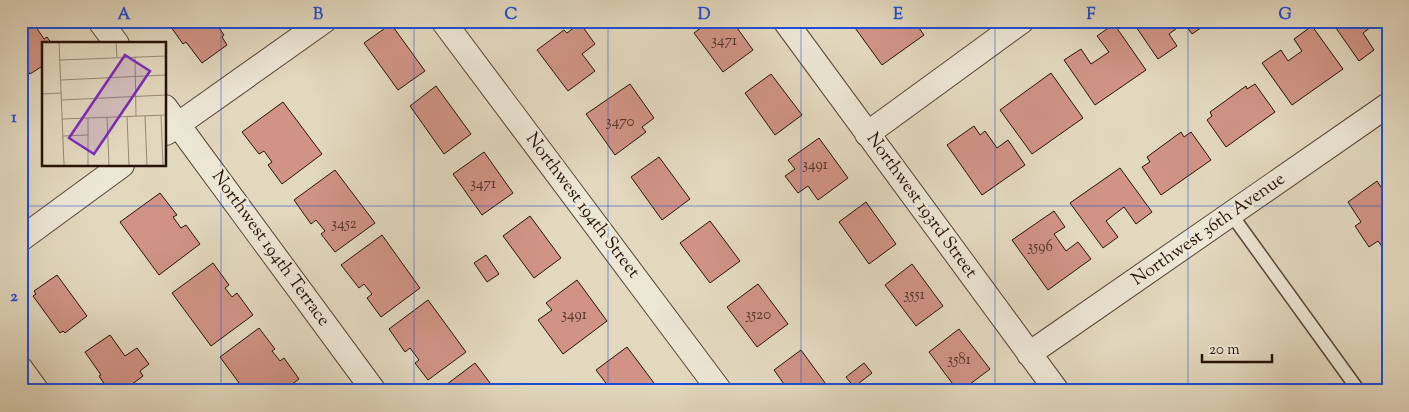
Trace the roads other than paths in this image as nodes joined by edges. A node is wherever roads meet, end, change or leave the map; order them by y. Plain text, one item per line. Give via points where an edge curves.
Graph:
1 (100, 21) edge
2 (324, 21) edge
3 (443, 21) edge
4 (785, 21) edge
5 (1022, 21) edge
6 (116, 42) edge
7 (1388, 105) edge
8 (169, 122) edge
9 (867, 134) junction
10 (121, 166) edge
11 (1231, 214) junction
12 (21, 239) edge
13 (1029, 354) junction
14 (21, 369) edge
15 (37, 391) edge
16 (374, 391) edge
17 (720, 391) edge
18 (1057, 391) edge
19 (1359, 391) edge

1 - 6 street
2 - 8 street
3 - 17 street, Northwest 194th Street
4 - 9 street, Northwest 193rd Street
5 - 9 street
7 - 11 street, Northwest 36th Avenue
8 - 16 street, Northwest 194th Terrace
9 - 13 street, Northwest 193rd Street
10 - 12 street
11 - 13 street, Northwest 36th Avenue
11 - 19 lane
13 - 18 street, Northwest 193rd Street
14 - 15 street

